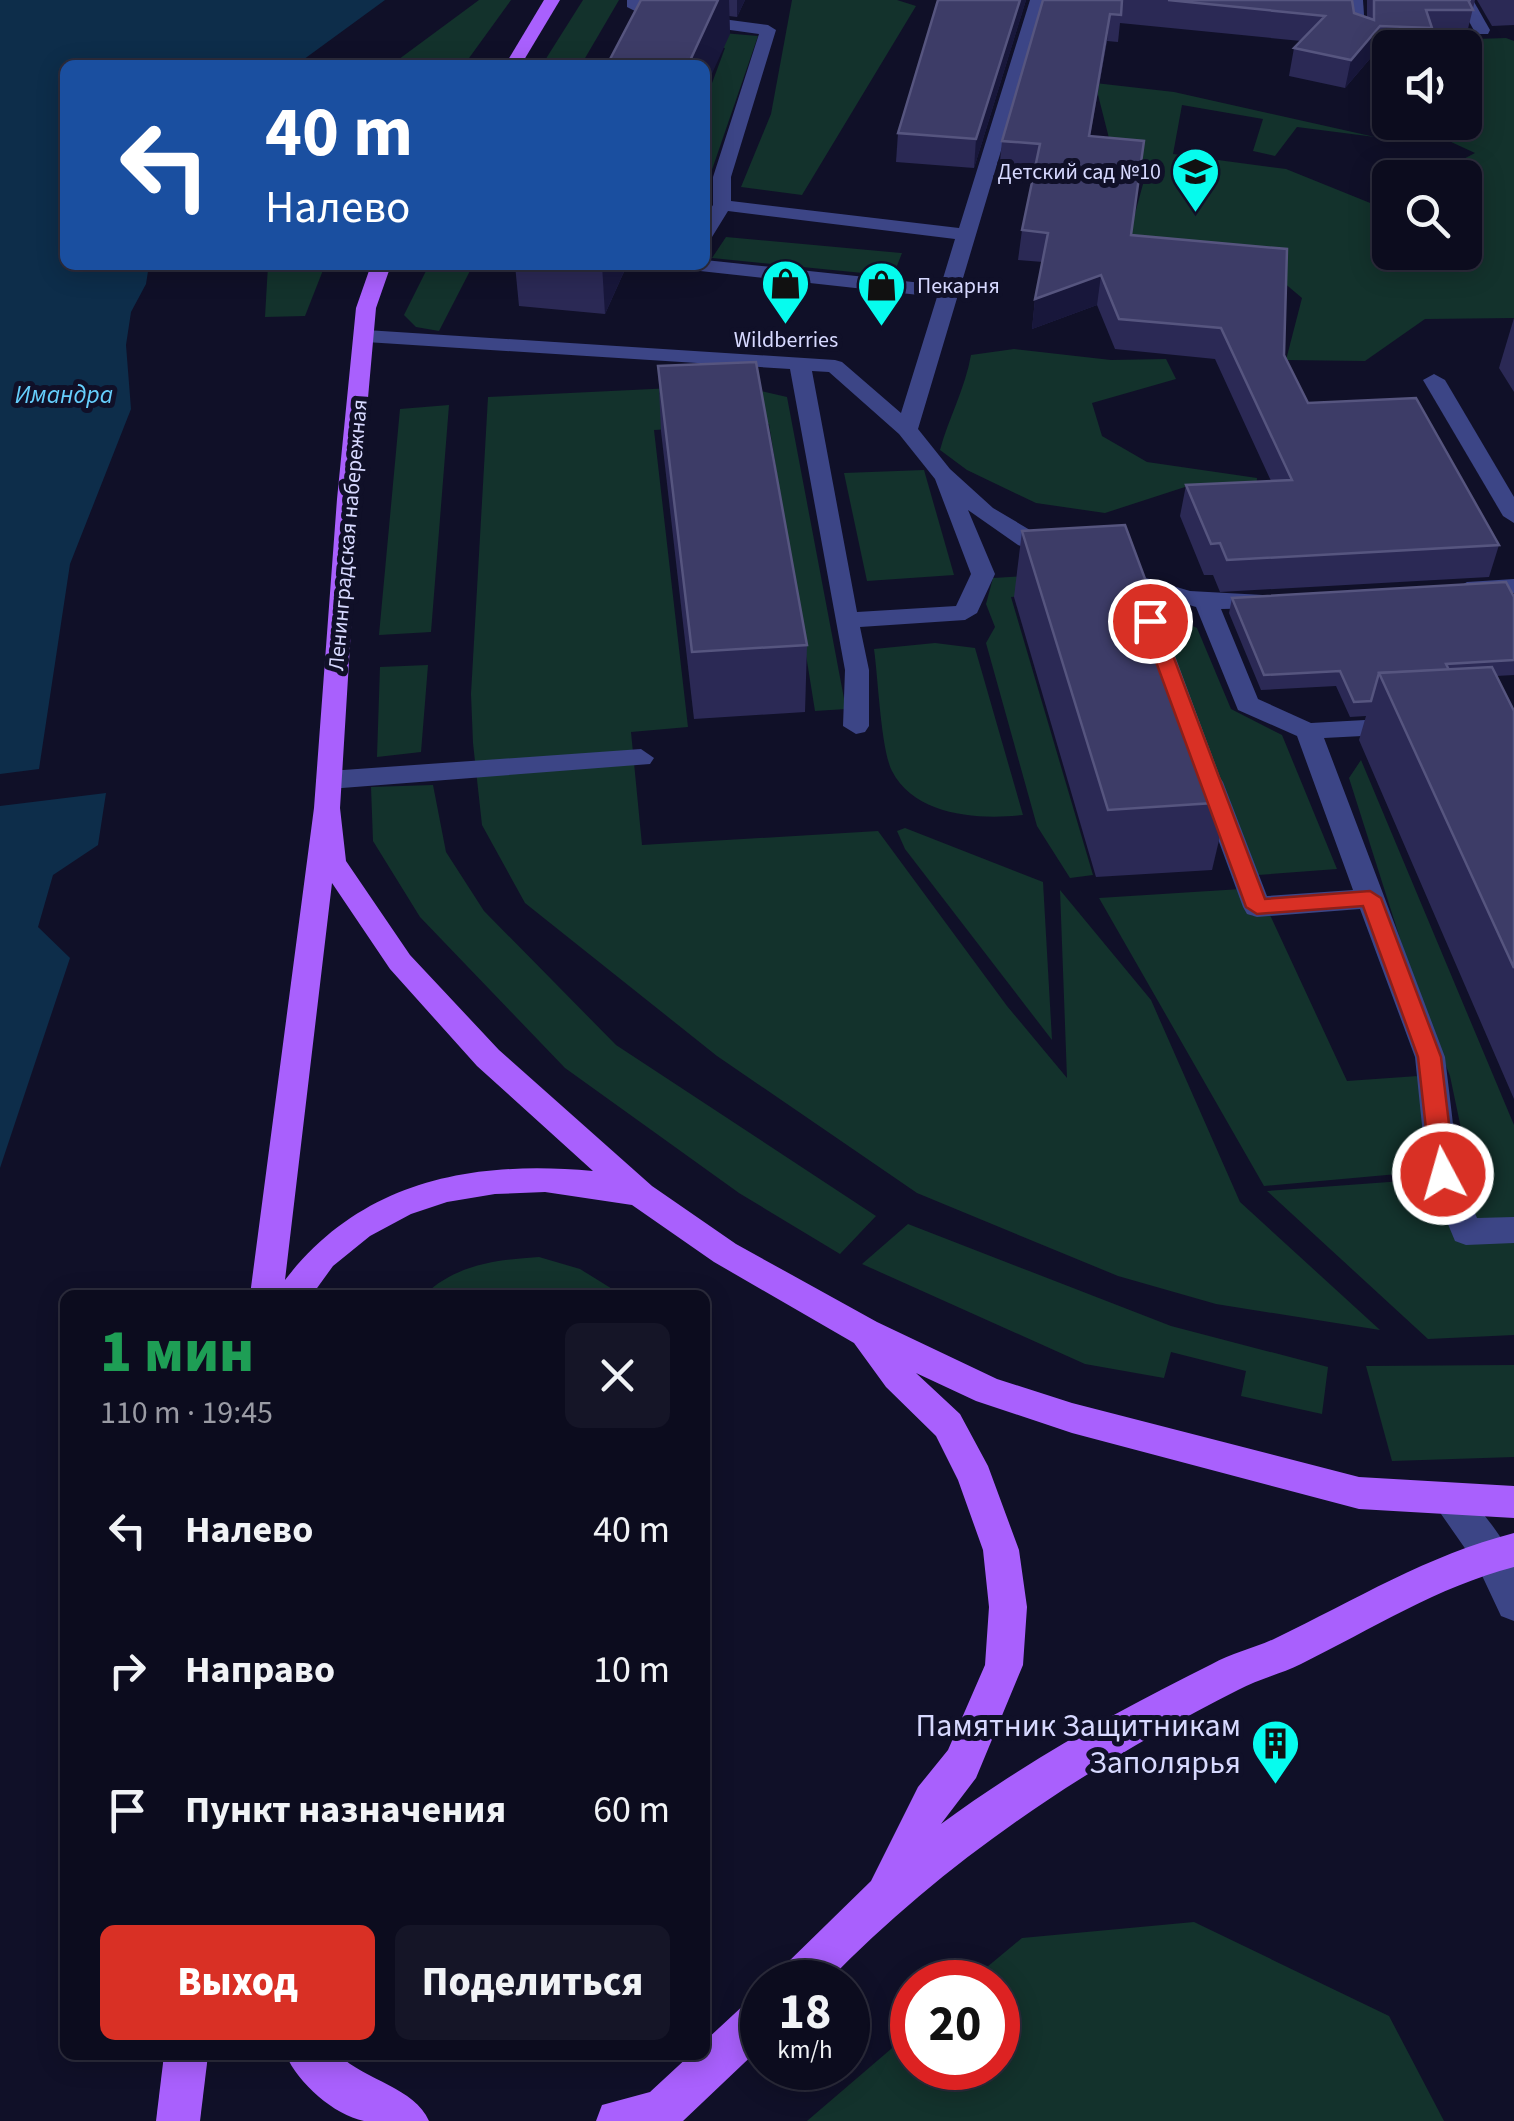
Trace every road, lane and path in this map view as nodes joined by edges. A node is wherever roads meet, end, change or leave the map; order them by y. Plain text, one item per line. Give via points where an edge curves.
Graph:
1 (552, 0) edge
2 (635, 0) edge
3 (1038, 0) edge
4 (1355, 0) edge
5 (1465, 0) edge
6 (1482, 30) dead end
7 (1360, 40) edge
8 (516, 60) edge
9 (722, 206) junction
10 (710, 225) edge
11 (966, 235) junction
12 (710, 266) edge
13 (379, 270) edge
14 (949, 292) junction
15 (366, 336) junction
16 (800, 364) junction
17 (1434, 380) dead end
18 (907, 428) junction
19 (942, 474) junction
20 (1514, 516) edge
21 (1137, 585) junction
22 (1514, 586) edge
23 (1437, 591) edge
24 (1302, 599) edge
25 (1206, 602) junction
26 (846, 620) junction
27 (1150, 621) edge
28 (1418, 725) edge
29 (856, 726) dead end
30 (1308, 731) junction
31 (640, 758) dead end
32 (1204, 764) edge
33 (328, 794) junction
34 (1370, 898) junction
35 (641, 1195) junction
36 (1514, 1230) edge
37 (268, 1290) edge
38 (296, 1290) edge
39 (865, 1332) junction
40 (1450, 1501) junction
41 (1514, 1502) edge
42 (1503, 1552) edge
43 (1514, 1604) edge
44 (884, 1895) junction
45 (820, 1960) edge
46 (740, 2036) edge
47 (185, 2060) edge
48 (313, 2060) edge
49 (642, 2118) edge
50 (178, 2121) edge
51 (407, 2121) edge

1 - 8 main road
2 - 9 lane via 651,14 768,30 722,177
3 - 11 lane
4 - 7 lane
5 - 6 lane
9 - 10 lane
9 - 11 lane
11 - 14 lane
12 - 14 lane
13 - 15 main road, Ленинградская набережная via 366,308
14 - 18 lane
15 - 16 lane
15 - 33 main road, Ленинградская набережная
16 - 18 lane via 835,366
16 - 26 lane
17 - 20 lane
18 - 19 lane
19 - 21 lane via 1026,540
19 - 26 lane via 983,574 965,613
21 - 25 lane
21 - 27 lane
22 - 23 lane
24 - 25 lane
25 - 30 lane via 1247,704
26 - 29 lane via 857,670
28 - 30 lane
30 - 34 lane
31 - 33 lane
32 - 34 lane via 1257,907
33 - 35 main road via 332,862 400,962 488,1058
33 - 37 main road
34 - 36 lane via 1430,1057 1443,1174 1466,1232
35 - 38 main road via 556,1178 472,1184 378,1213 309,1266
35 - 39 main road via 725,1253
39 - 40 main road via 988,1390 1072,1418 1358,1493
39 - 44 main road via 898,1377 948,1426 975,1477 1000,1550 1008,1607 1004,1664 962,1764 932,1802
40 - 41 main road
40 - 42 lane
42 - 43 lane
42 - 44 main road via 1400,1592 1226,1676 1070,1764
44 - 45 main road
46 - 49 main road
47 - 50 main road
48 - 51 main road via 338,2084

